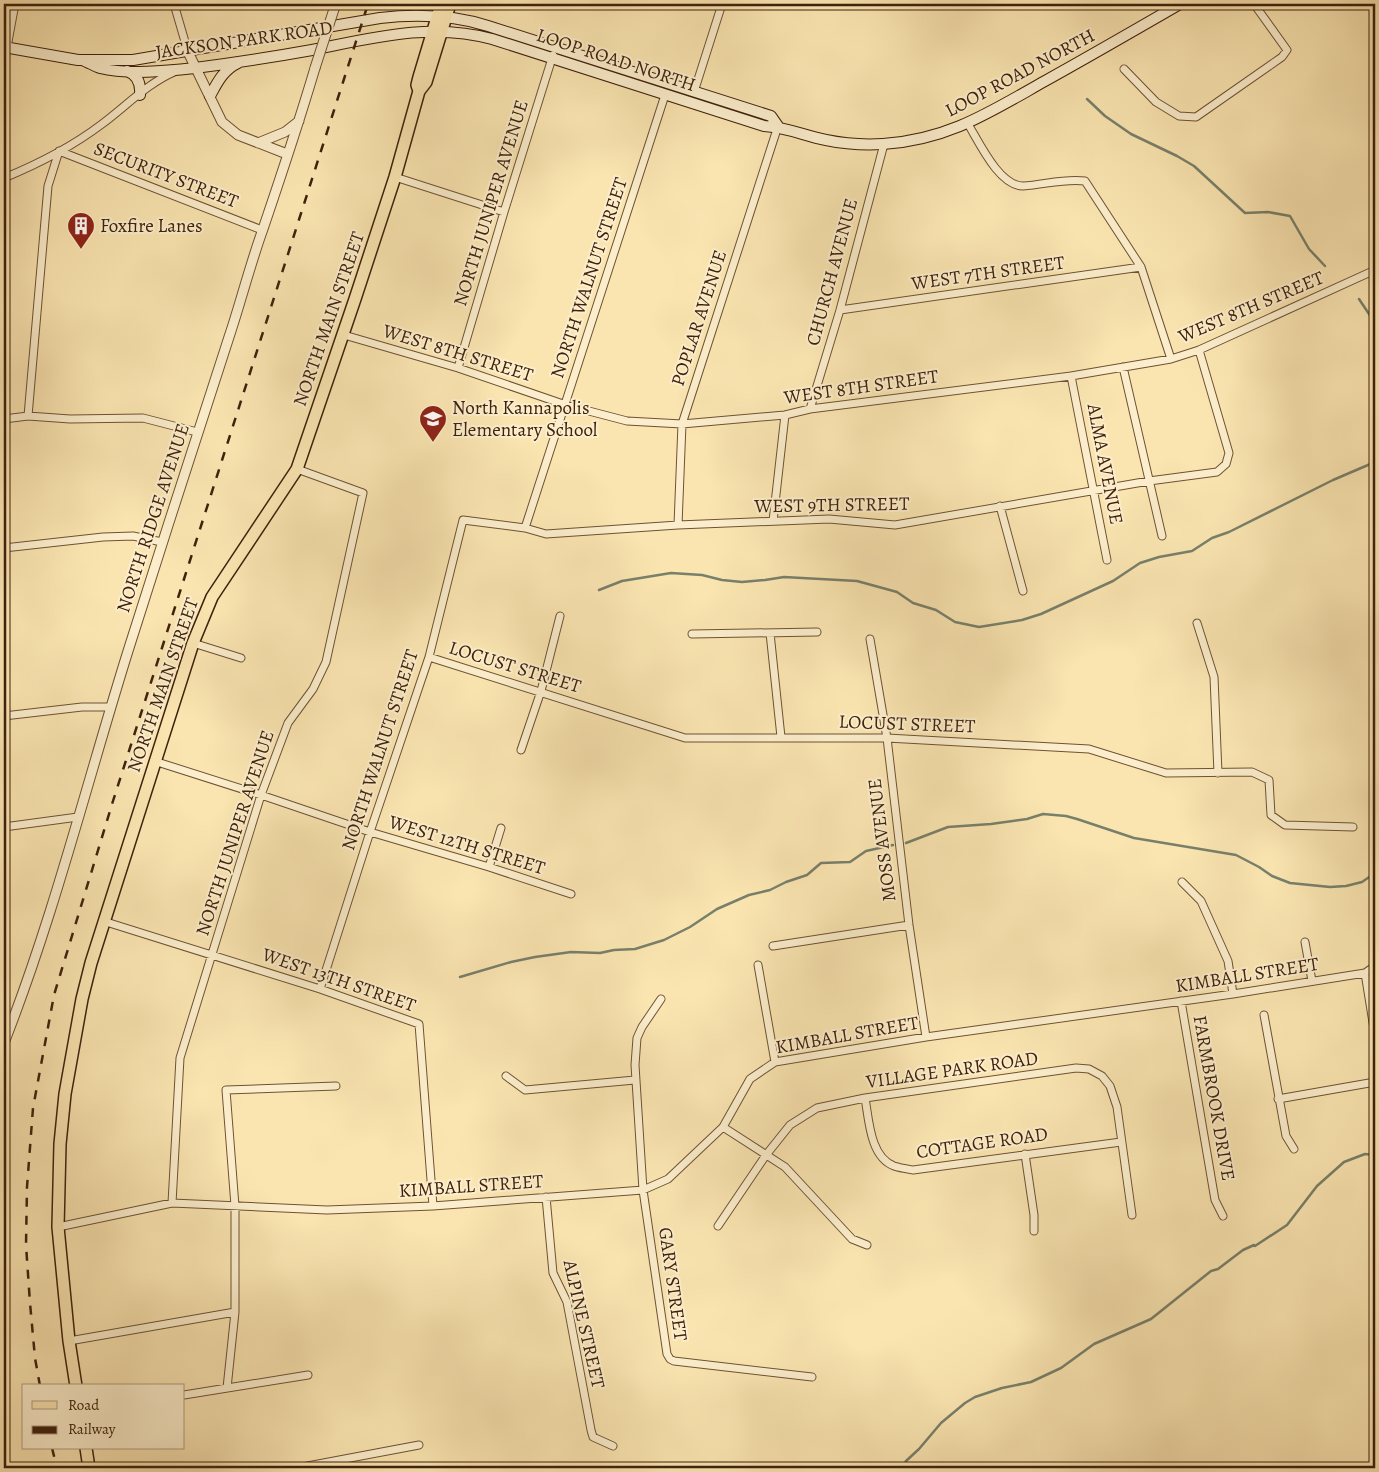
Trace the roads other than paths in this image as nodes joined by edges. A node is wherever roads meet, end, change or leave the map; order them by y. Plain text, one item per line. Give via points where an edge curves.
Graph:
1 (15, 4) edge
2 (173, 4) edge
3 (441, 4) edge
4 (450, 4) edge
5 (722, 4) edge
6 (1180, 4) edge
7 (1254, 4) edge
8 (336, 5) edge
9 (1166, 8) edge
10 (442, 17) junction
11 (437, 31) junction
12 (5, 47) edge
13 (556, 47) junction
14 (188, 52) junction
15 (552, 58) junction
16 (82, 60) junction
17 (245, 61) junction
18 (196, 67) junction
19 (182, 69) junction
20 (1124, 69) dead end
21 (124, 70) junction
22 (694, 92) junction
23 (140, 95) junction
24 (666, 95) junction
25 (210, 96) junction
26 (299, 121) junction
27 (968, 124) junction
28 (778, 126) junction
29 (258, 143) junction
30 (884, 144) junction
31 (59, 151) junction
32 (287, 154) junction
33 (395, 177) junction
34 (4, 178) edge
35 (504, 212) junction
36 (262, 230) junction
37 (1141, 267) junction
38 (1375, 270) edge
39 (840, 310) junction
40 (344, 335) junction
41 (1199, 350) junction
42 (1171, 358) junction
43 (1123, 367) junction
44 (458, 368) junction
45 (1071, 376) junction
46 (566, 405) junction
47 (810, 409) junction
48 (785, 415) junction
49 (28, 416) junction
50 (4, 419) edge
51 (682, 424) junction
52 (197, 432) junction
53 (297, 469) junction
54 (1149, 481) junction
55 (1095, 490) junction
56 (1000, 506) junction
57 (463, 520) joint
58 (773, 521) junction
59 (678, 525) junction
60 (525, 528) junction
61 (1162, 536) dead end
62 (162, 542) junction
63 (4, 548) edge
64 (1107, 560) dead end
65 (1023, 591) dead end
66 (560, 616) dead end
67 (1197, 623) dead end
68 (770, 632) junction
69 (817, 632) dead end
70 (692, 634) dead end
71 (870, 639) dead end
72 (192, 643) junction
73 (429, 657) junction
74 (241, 658) dead end
75 (541, 691) junction
76 (110, 707) junction
77 (4, 716) edge
78 (781, 737) junction
79 (887, 738) junction
80 (521, 750) dead end
81 (154, 761) junction
82 (1218, 774) junction
83 (261, 795) junction
84 (78, 817) junction
85 (4, 827) edge
86 (1353, 827) dead end
87 (501, 828) dead end
88 (370, 832) junction
89 (490, 868) junction
90 (1182, 882) dead end
91 (571, 894) dead end
92 (103, 921) junction
93 (909, 924) junction
94 (1305, 942) dead end
95 (773, 946) dead end
96 (212, 955) junction
97 (758, 965) dead end
98 (1375, 966) edge
99 (1365, 973) junction
100 (1312, 981) junction
101 (320, 989) junction
102 (1233, 994) junction
103 (661, 999) dead end
104 (1181, 1001) junction
105 (1264, 1015) dead end
106 (6, 1030) edge
107 (1375, 1035) edge
108 (926, 1037) junction
109 (4, 1043) edge
110 (775, 1062) junction
111 (506, 1076) dead end
112 (635, 1080) junction
113 (1375, 1082) edge
114 (336, 1086) dead end
115 (865, 1098) junction
116 (1278, 1099) junction
117 (723, 1127) junction
118 (1121, 1142) junction
119 (1294, 1149) dead end
120 (1025, 1154) junction
121 (766, 1156) junction
122 (644, 1190) junction
123 (546, 1197) junction
124 (172, 1203) junction
125 (235, 1206) junction
126 (433, 1206) junction
127 (1132, 1215) dead end
128 (1223, 1216) dead end
129 (718, 1226) dead end
130 (58, 1227) junction
131 (1034, 1231) dead end
132 (867, 1245) dead end
133 (235, 1312) junction
134 (69, 1341) junction
135 (308, 1375) dead end
136 (812, 1376) dead end
137 (76, 1384) edge
138 (227, 1388) junction
139 (185, 1395) edge
140 (419, 1445) dead end
141 (613, 1446) dead end
142 (86, 1450) edge
143 (89, 1468) edge
144 (297, 1468) edge

1 - 12 street
2 - 14 street
3 - 10 main road
4 - 10 main road
5 - 22 street
6 - 9 main road, LOOP ROAD NORTH
7 - 20 street via 1287,50 1282,57 1196,116 1179,116 1156,102
8 - 26 street, NORTH RIDGE AVENUE, bridge
9 - 27 main road, LOOP ROAD NORTH via 1104,48
10 - 11 main road
10 - 13 main road, LOOP ROAD NORTH via 482,24
10 - 14 main road, JACKSON PARK ROAD via 373,19
11 - 15 main road, LOOP ROAD NORTH via 481,36
11 - 17 main road, JACKSON PARK ROAD via 398,34
11 - 33 main road, NORTH MAIN STREET via 419,76 419,91
12 - 16 main road, JACKSON PARK ROAD
13 - 15 street, NORTH JUNIPER AVENUE
13 - 22 main road, LOOP ROAD NORTH
14 - 16 main road, JACKSON PARK ROAD via 133,60
14 - 18 street
15 - 24 main road, LOOP ROAD NORTH
15 - 35 street, NORTH JUNIPER AVENUE
16 - 21 main road, JACKSON PARK ROAD via 100,68
17 - 18 main road, JACKSON PARK ROAD
17 - 25 main road via 230,67
18 - 19 main road, JACKSON PARK ROAD
18 - 25 street
19 - 21 main road, JACKSON PARK ROAD
19 - 23 street via 167,75
21 - 23 main road via 138,79
22 - 28 main road, LOOP ROAD NORTH via 771,116
23 - 31 street via 84,138
24 - 28 main road, LOOP ROAD NORTH via 764,126
24 - 46 street, NORTH WALNUT STREET
25 - 29 street via 222,122 229,129
26 - 29 street via 285,132
26 - 32 street, NORTH RIDGE AVENUE
27 - 30 main road, LOOP ROAD NORTH via 916,140
27 - 37 street via 998,173 1010,182 1021,186 1074,179 1085,181
28 - 30 main road, LOOP ROAD NORTH via 826,140
28 - 51 street, POPLAR AVENUE
29 - 32 street
30 - 39 street, CHURCH AVENUE
31 - 34 street
31 - 36 street, SECURITY STREET
31 - 49 street via 48,186
32 - 36 street, NORTH RIDGE AVENUE
33 - 35 street
33 - 40 main road, NORTH MAIN STREET
35 - 44 street, NORTH JUNIPER AVENUE
36 - 52 street, NORTH RIDGE AVENUE
37 - 39 street, WEST 7TH STREET
37 - 42 street
38 - 41 street, WEST 8TH STREET
39 - 47 street, CHURCH AVENUE
40 - 44 street, WEST 8TH STREET
40 - 53 main road, NORTH MAIN STREET
41 - 42 street, WEST 8TH STREET
41 - 54 street, WEST 9TH STREET via 1229,453 1226,464 1218,472
42 - 43 street, WEST 8TH STREET
43 - 45 street, WEST 8TH STREET
43 - 54 street
44 - 46 street, WEST 8TH STREET
45 - 47 street, WEST 8TH STREET
45 - 55 street, ALMA AVENUE
46 - 51 street, WEST 8TH STREET via 627,421
46 - 60 street, NORTH WALNUT STREET
47 - 48 street, WEST 8TH STREET
48 - 51 street, WEST 8TH STREET
48 - 58 street
49 - 50 street
49 - 52 street via 143,418
51 - 59 street, POPLAR AVENUE
52 - 62 street, NORTH RIDGE AVENUE
53 - 72 main road, NORTH MAIN STREET via 212,597
53 - 83 street, NORTH JUNIPER AVENUE via 362,493 326,662 288,722
54 - 55 street, WEST 9TH STREET
54 - 61 street
55 - 56 street, WEST 9TH STREET
55 - 64 street, ALMA AVENUE
56 - 58 street, WEST 9TH STREET via 895,525 829,519
56 - 65 street
57 - 60 street, WEST 9TH STREET
57 - 73 street, NORTH WALNUT STREET
58 - 59 street, WEST 9TH STREET
59 - 60 street, WEST 9TH STREET via 546,534
62 - 63 street via 133,536 103,537
62 - 76 street, NORTH RIDGE AVENUE
66 - 75 street
67 - 82 street via 1214,676
68 - 69 street
68 - 70 street
68 - 78 street
71 - 79 street, MOSS AVENUE
72 - 74 street
72 - 81 main road, NORTH MAIN STREET
73 - 75 street, LOCUST STREET
73 - 88 street, NORTH WALNUT STREET
75 - 78 street, LOCUST STREET via 685,738
75 - 80 street
76 - 77 street
76 - 84 street, NORTH RIDGE AVENUE
78 - 79 street, LOCUST STREET
79 - 82 street, LOCUST STREET via 1089,750 1166,773
79 - 93 street, MOSS AVENUE
81 - 83 street, WEST 12TH STREET
81 - 92 main road, NORTH MAIN STREET
82 - 86 street, LOCUST STREET via 1252,772 1270,780 1271,815 1285,825
83 - 88 street, WEST 12TH STREET
83 - 96 street, NORTH JUNIPER AVENUE
84 - 85 street
84 - 106 street, NORTH RIDGE AVENUE via 19,1006
87 - 89 street
88 - 89 street, WEST 12TH STREET
88 - 101 street, NORTH WALNUT STREET
89 - 91 street, WEST 12TH STREET
90 - 102 street via 1201,901 1228,961
92 - 96 street, WEST 13TH STREET
92 - 130 main road, NORTH MAIN STREET via 82,999 65,1094
93 - 95 street
93 - 108 street, MOSS AVENUE
94 - 100 street
96 - 101 street, WEST 13TH STREET
96 - 124 street, NORTH JUNIPER AVENUE via 180,1058
97 - 110 street
98 - 99 street
99 - 100 street, KIMBALL STREET
99 - 107 street
100 - 102 street, KIMBALL STREET
101 - 126 street, WEST 13TH STREET via 419,1024
102 - 104 street, KIMBALL STREET
103 - 112 street via 637,1038
104 - 108 street, KIMBALL STREET
104 - 128 street, FARMBROOK DRIVE via 1215,1200
105 - 116 street
106 - 109 street, NORTH RIDGE AVENUE
108 - 110 street, KIMBALL STREET
110 - 117 street, KIMBALL STREET via 750,1079
111 - 112 street via 525,1090
112 - 122 street
113 - 116 street
114 - 125 street via 226,1090
115 - 118 street, VILLAGE PARK ROAD via 1076,1068 1089,1069 1102,1076 1110,1086 1118,1107
115 - 120 street, COTTAGE ROAD via 874,1143 879,1154 892,1165 914,1170
115 - 121 street, VILLAGE PARK ROAD via 816,1108 790,1125
116 - 119 street via 1286,1136
117 - 121 street
117 - 122 street, KIMBALL STREET via 668,1179
118 - 120 street, COTTAGE ROAD
118 - 127 street, VILLAGE PARK ROAD
120 - 131 street
121 - 129 street, VILLAGE PARK ROAD
121 - 132 street via 785,1167 852,1239
122 - 123 street, KIMBALL STREET
122 - 136 street, GARY STREET via 670,1359
123 - 126 street, KIMBALL STREET
123 - 141 street, ALPINE STREET via 553,1273 567,1302 591,1430 593,1437
124 - 125 street, KIMBALL STREET
124 - 130 street, KIMBALL STREET
125 - 126 street, KIMBALL STREET via 327,1210
125 - 133 street
130 - 134 main road, NORTH MAIN STREET
133 - 134 street
133 - 138 street
134 - 137 main road, NORTH MAIN STREET
135 - 138 street
138 - 139 street
140 - 144 street
142 - 143 main road

